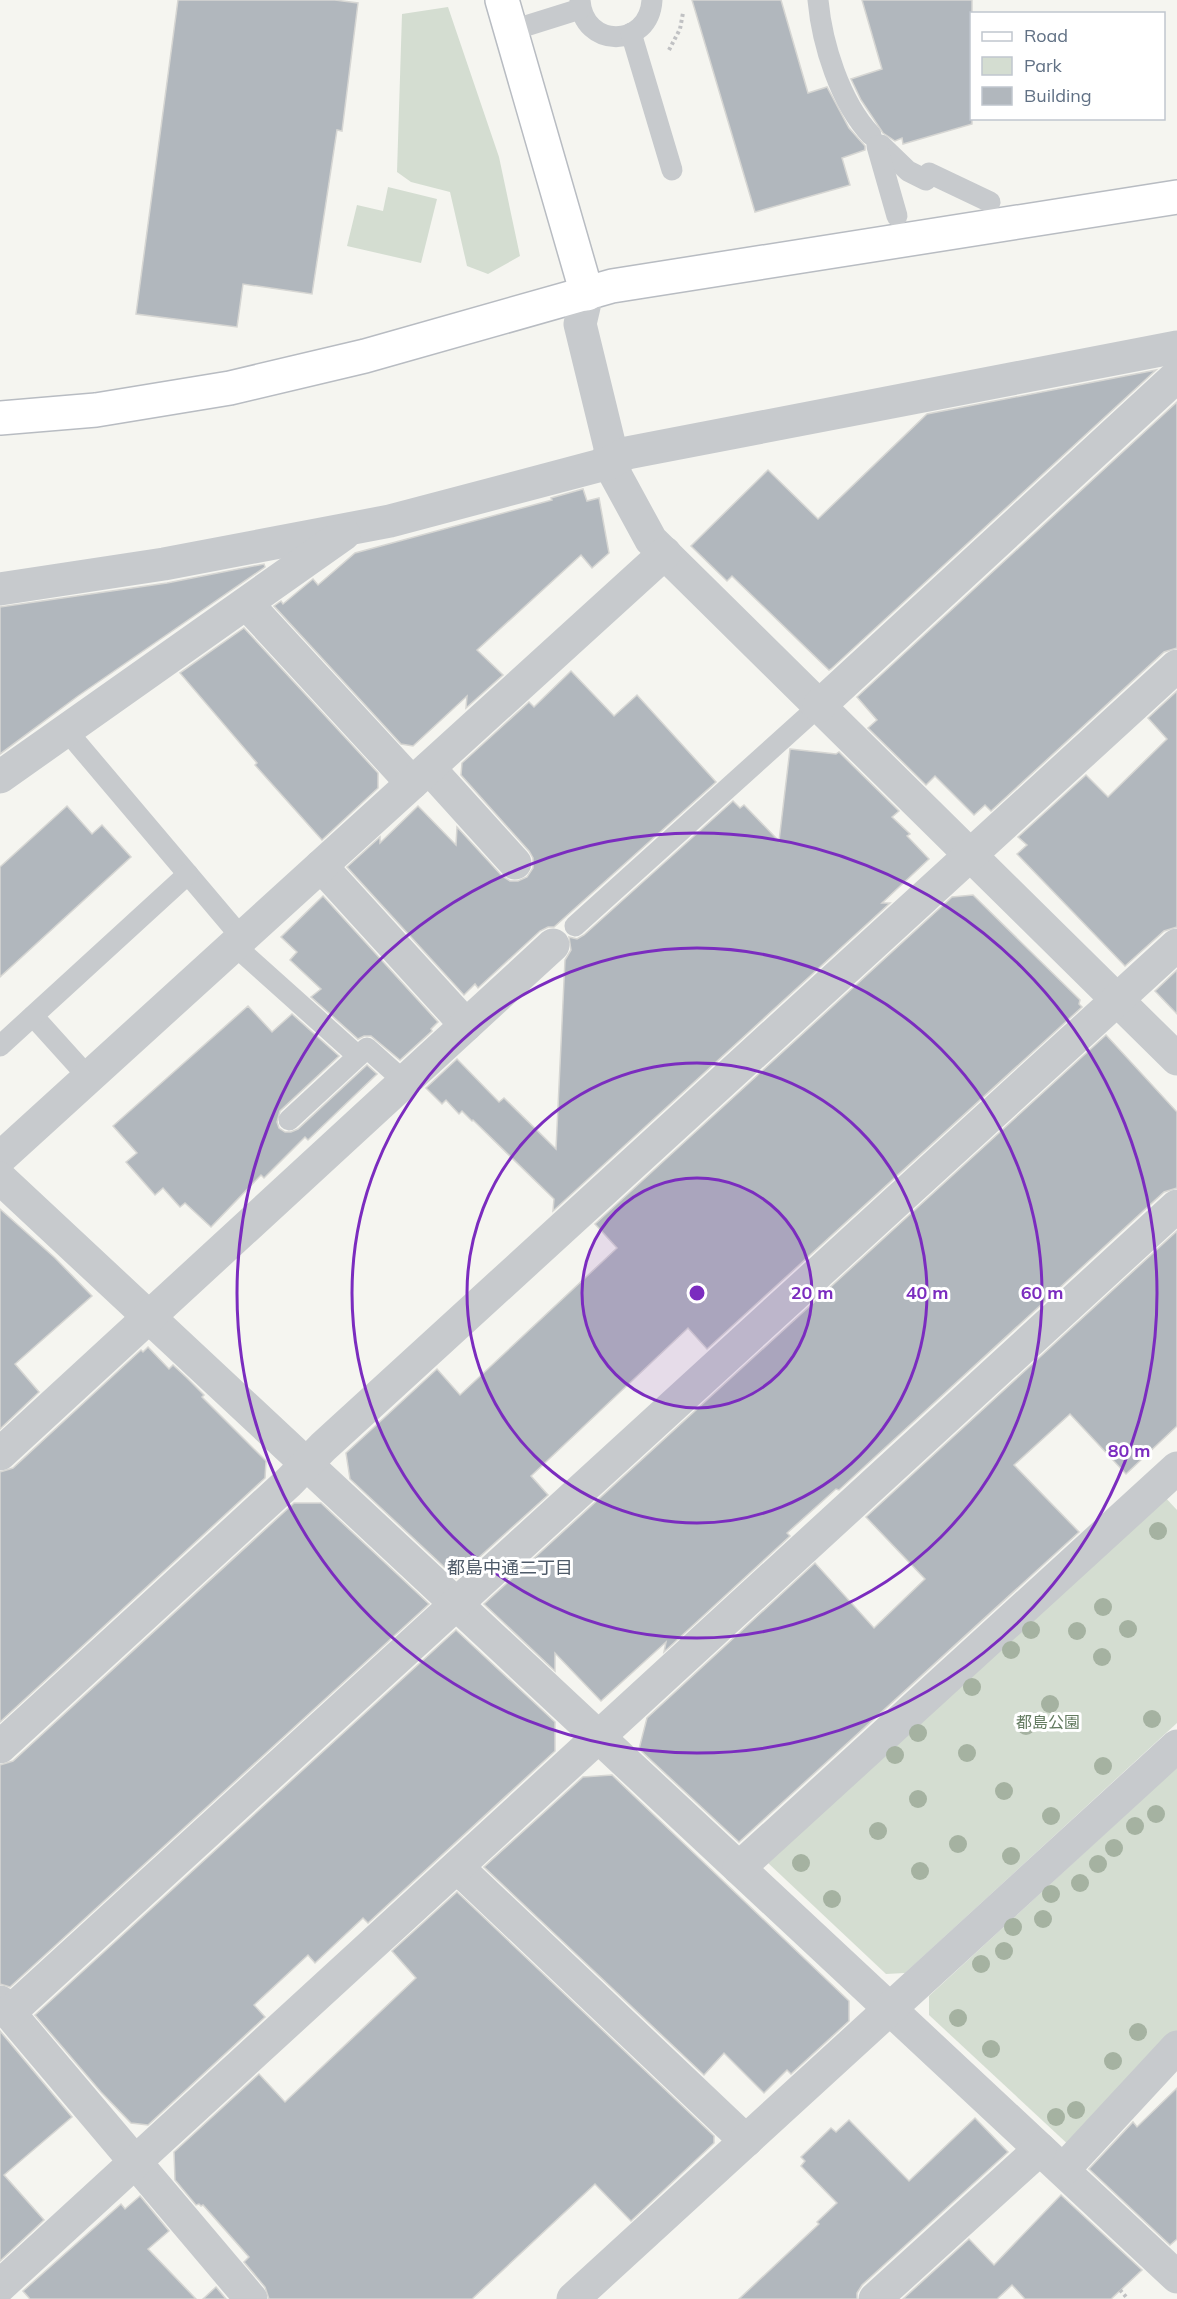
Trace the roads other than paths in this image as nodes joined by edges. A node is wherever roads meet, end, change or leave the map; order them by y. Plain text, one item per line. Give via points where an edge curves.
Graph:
1 (652, 0) edge
2 (818, 0) edge
3 (580, 4) edge
4 (506, 15) edge
5 (631, 33) junction
6 (876, 142) junction
7 (672, 170) dead end
8 (1177, 197) edge
9 (990, 202) dead end
10 (897, 216) dead end
11 (587, 294) junction
12 (1177, 347) edge
13 (1177, 376) edge
14 (0, 418) edge
15 (609, 463) junction
16 (351, 529) junction
17 (658, 547) junction
18 (0, 589) edge
19 (247, 604) junction
20 (1177, 666) edge
21 (819, 706) junction
22 (66, 730) junction
23 (421, 775) junction
24 (0, 777) edge
25 (970, 855) junction
26 (515, 863) dead end
27 (321, 866) junction
28 (188, 874) junction
29 (564, 935) joint
30 (238, 942) junction
31 (1177, 945) edge
32 (1117, 1000) junction
33 (33, 1016) junction
34 (466, 1025) junction
35 (0, 1046) edge
36 (358, 1056) junction
37 (1177, 1059) edge
38 (88, 1078) junction
39 (405, 1082) junction
40 (289, 1120) dead end
41 (0, 1158) edge
42 (0, 1178) edge
43 (1177, 1206) edge
44 (149, 1317) junction
45 (0, 1454) edge
46 (306, 1464) junction
47 (1177, 1468) edge
48 (456, 1604) junction
49 (598, 1737) junction
50 (1177, 1746) edge
51 (0, 1747) edge
52 (457, 1867) junction
53 (739, 1868) junction
54 (4, 2007) edge
55 (890, 2009) junction
56 (1177, 2048) edge
57 (746, 2141) junction
58 (1051, 2159) junction
59 (135, 2162) junction
60 (1177, 2277) edge
61 (0, 2286) edge
62 (251, 2299) edge
63 (573, 2299) edge
64 (875, 2299) edge

1 - 5 lane via 647,19
2 - 6 lane via 829,57 851,106
3 - 4 lane
3 - 5 lane via 586,22 597,32 617,37
4 - 11 street
5 - 7 lane
6 - 9 lane via 915,176 926,180 929,173
6 - 10 lane
8 - 11 street via 612,286
11 - 14 street via 365,356 230,388 96,411
11 - 15 street via 580,324 609,447
12 - 15 street via 643,449
13 - 21 street
15 - 16 street
15 - 17 street
16 - 18 street
16 - 19 street
17 - 21 street
17 - 23 street
19 - 22 street
19 - 23 street
20 - 25 street
21 - 25 street
21 - 29 lane
22 - 24 street
22 - 28 lane
23 - 26 street
23 - 27 street
25 - 32 street
25 - 46 street
27 - 30 street
27 - 34 street
28 - 30 lane
28 - 33 lane
29 - 34 street
30 - 36 lane
30 - 38 street
31 - 32 street
32 - 37 street
32 - 48 street
33 - 35 lane
33 - 38 lane
34 - 39 street
36 - 39 lane via 367,1048
36 - 40 lane
38 - 41 street
39 - 44 street
42 - 44 street
43 - 49 street
44 - 45 street
44 - 46 street
46 - 48 street
46 - 51 street
47 - 53 street
48 - 49 street
48 - 54 street
49 - 52 street
49 - 53 street
50 - 55 street
52 - 57 street
52 - 59 street
53 - 55 street
54 - 59 street
55 - 57 street
55 - 58 street
56 - 58 street
57 - 63 street
58 - 60 street
58 - 64 street
59 - 61 street
59 - 62 street

